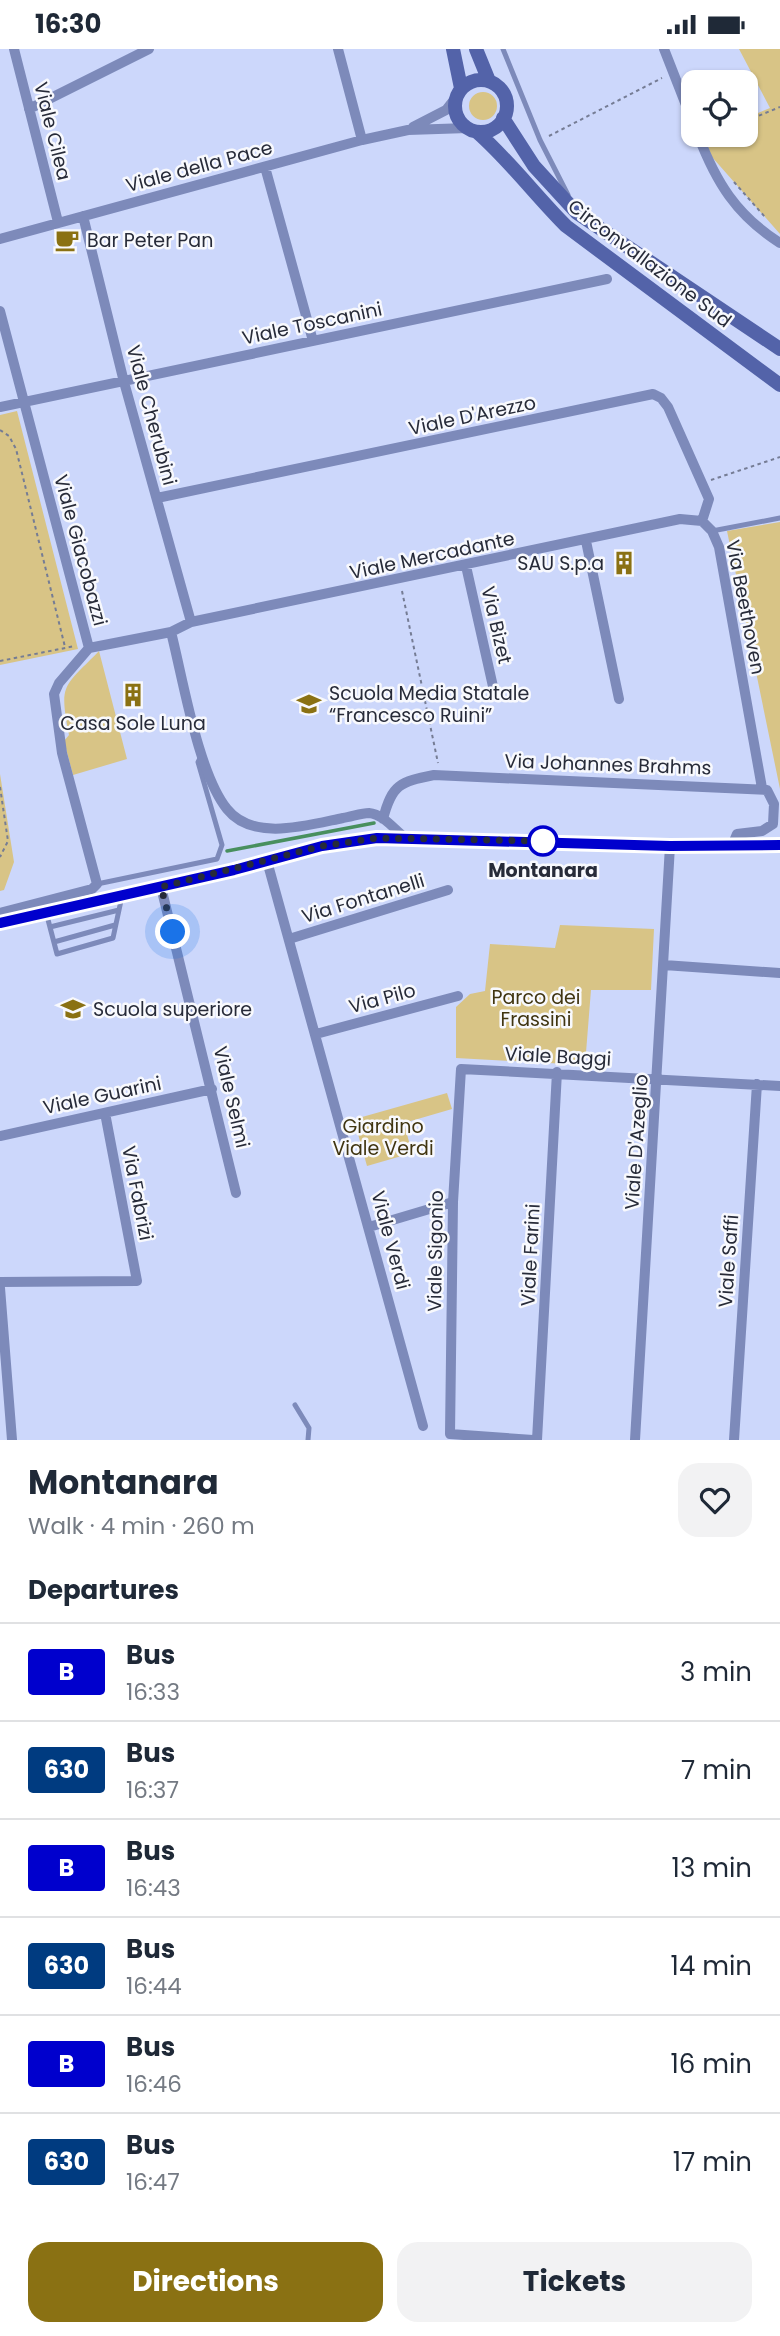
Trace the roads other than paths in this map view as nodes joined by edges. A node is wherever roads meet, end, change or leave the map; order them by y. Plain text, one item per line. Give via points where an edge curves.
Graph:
1 (14, 49) edge
2 (118, 49) edge
3 (149, 49) edge
4 (338, 49) edge
5 (453, 49) edge
6 (476, 49) edge
7 (503, 49) edge
8 (664, 49) edge
9 (122, 62) junction
10 (489, 81) junction
11 (459, 92) junction
12 (681, 92) edge
13 (29, 109) junction
14 (503, 118) junction
15 (408, 130) junction
16 (473, 130) junction
17 (362, 140) junction
18 (704, 147) edge
19 (265, 166) junction
20 (577, 213) junction
21 (83, 216) junction
22 (58, 222) junction
23 (0, 239) edge
24 (780, 243) edge
25 (607, 279) dead end
26 (0, 310) edge
27 (313, 341) junction
28 (780, 349) edge
29 (124, 382) junction
30 (780, 385) edge
31 (24, 403) junction
32 (0, 407) edge
33 (157, 498) junction
34 (780, 518) edge
35 (702, 521) junction
36 (712, 531) junction
37 (586, 541) junction
38 (466, 566) junction
39 (191, 622) junction
40 (171, 632) junction
41 (89, 648) junction
42 (494, 691) dead end
43 (619, 699) dead end
44 (203, 754) junction
45 (762, 788) junction
46 (383, 819) junction
47 (404, 837) junction
48 (780, 845) edge
49 (670, 846) junction
50 (732, 846) junction
51 (267, 861) junction
52 (97, 884) junction
53 (161, 887) junction
54 (448, 890) dead end
55 (122, 895) junction
56 (119, 910) junction
57 (46, 912) junction
58 (0, 913) edge
59 (0, 923) edge
60 (116, 925) junction
61 (50, 927) junction
62 (289, 939) junction
63 (54, 942) junction
64 (664, 965) junction
65 (780, 973) edge
66 (458, 996) dead end
67 (316, 1034) junction
68 (461, 1069) joint
69 (557, 1072) junction
70 (658, 1078) junction
71 (757, 1084) junction
72 (780, 1086) edge
73 (212, 1089) junction
74 (105, 1112) junction
75 (0, 1136) edge
76 (236, 1193) dead end
77 (453, 1202) junction
78 (369, 1227) junction
79 (0, 1282) edge
80 (0, 1288) edge
81 (295, 1405) dead end
82 (423, 1426) dead end
83 (12, 1440) edge
84 (308, 1440) edge
85 (535, 1440) edge
86 (635, 1440) edge
87 (734, 1440) edge

1 - 13 street, Viale Cilea
2 - 9 street
3 - 9 street
4 - 17 street
5 - 11 main road, Circonvallazione Sud
6 - 10 main road, Circonvallazione Sud
7 - 20 lane via 540,140
8 - 12 street
9 - 13 street
10 - 11 main road via 474,81
10 - 14 main road, Circonvallazione Sud via 506,101
11 - 15 street, Viale della Pace via 446,110
11 - 16 main road, Circonvallazione Sud via 455,111
13 - 22 street, Viale Cilea
14 - 16 main road via 493,129
14 - 20 main road, Circonvallazione Sud via 534,166
15 - 16 street, Viale della Pace
15 - 17 street, Viale della Pace
16 - 30 main road, Circonvallazione Sud via 509,161 566,226
17 - 19 street, Viale della Pace
18 - 24 street via 726,196 750,223
19 - 21 street, Viale della Pace
19 - 27 street
20 - 28 main road, Circonvallazione Sud
21 - 22 street, Viale della Pace
21 - 29 street, Viale Cherubini
22 - 23 street, Viale della Pace
25 - 27 street, Viale Toscanini
26 - 31 street, Viale Giacobazzi
27 - 29 street, Viale Toscanini
29 - 31 street, Viale Toscanini
29 - 33 street, Viale Cherubini
31 - 32 street
31 - 41 street, Viale Giacobazzi
33 - 35 street, Viale D'Arezzo via 653,394 668,407 704,485 709,499
33 - 39 street, Viale Cherubini
34 - 36 lane
35 - 36 street, Via Beethoven
35 - 37 street, Viale Mercadante via 680,519
36 - 45 street, Via Beethoven via 719,547
37 - 38 street, Viale Mercadante
37 - 43 street
38 - 39 street, Viale Mercadante
38 - 42 street, Via Bizet
39 - 40 street, Viale Mercadante
40 - 41 street, Viale Giacobazzi
40 - 44 street
41 - 52 street via 54,694 62,753
44 - 46 street via 212,783 238,820 274,829 370,813
44 - 52 lane via 198,762 222,845 217,859
45 - 46 street, Via Johannes Brahms via 440,775 396,787
45 - 50 street via 773,799 773,824 762,831 737,834
46 - 47 street
47 - 49 street
47 - 51 street via 322,846
48 - 50 street
49 - 50 street
49 - 64 street, Viale D'Azeglio
51 - 53 street
51 - 62 street, Viale Verdi
52 - 58 street
53 - 55 street
53 - 73 street, Viale Selmi
54 - 62 street, Via Fontanelli
55 - 56 lane
55 - 57 street
56 - 60 lane
56 - 61 lane
57 - 59 street
57 - 61 lane
60 - 63 lane
60 - 63 lane via 113,938 57,954
61 - 63 lane
62 - 67 street, Viale Verdi
64 - 65 street
64 - 70 street, Viale D'Azeglio
66 - 67 street, Via Pilo
67 - 78 street, Viale Verdi
68 - 69 street, Viale Baggi
68 - 77 street, Viale Sigonio
69 - 70 street, Viale Baggi
69 - 85 street, Viale Farini
70 - 71 street, Viale Baggi
70 - 86 street, Viale D'Azeglio
71 - 72 street, Viale Baggi
71 - 87 street, Viale Saffi
73 - 74 street, Viale Guarini
73 - 76 street, Viale Selmi
74 - 75 street, Viale Guarini
74 - 79 street, Via Fabrizi via 137,1280
77 - 78 street
77 - 85 street, Viale Sigonio via 450,1434
78 - 82 street, Viale Verdi
80 - 83 street
81 - 84 lane via 309,1427

